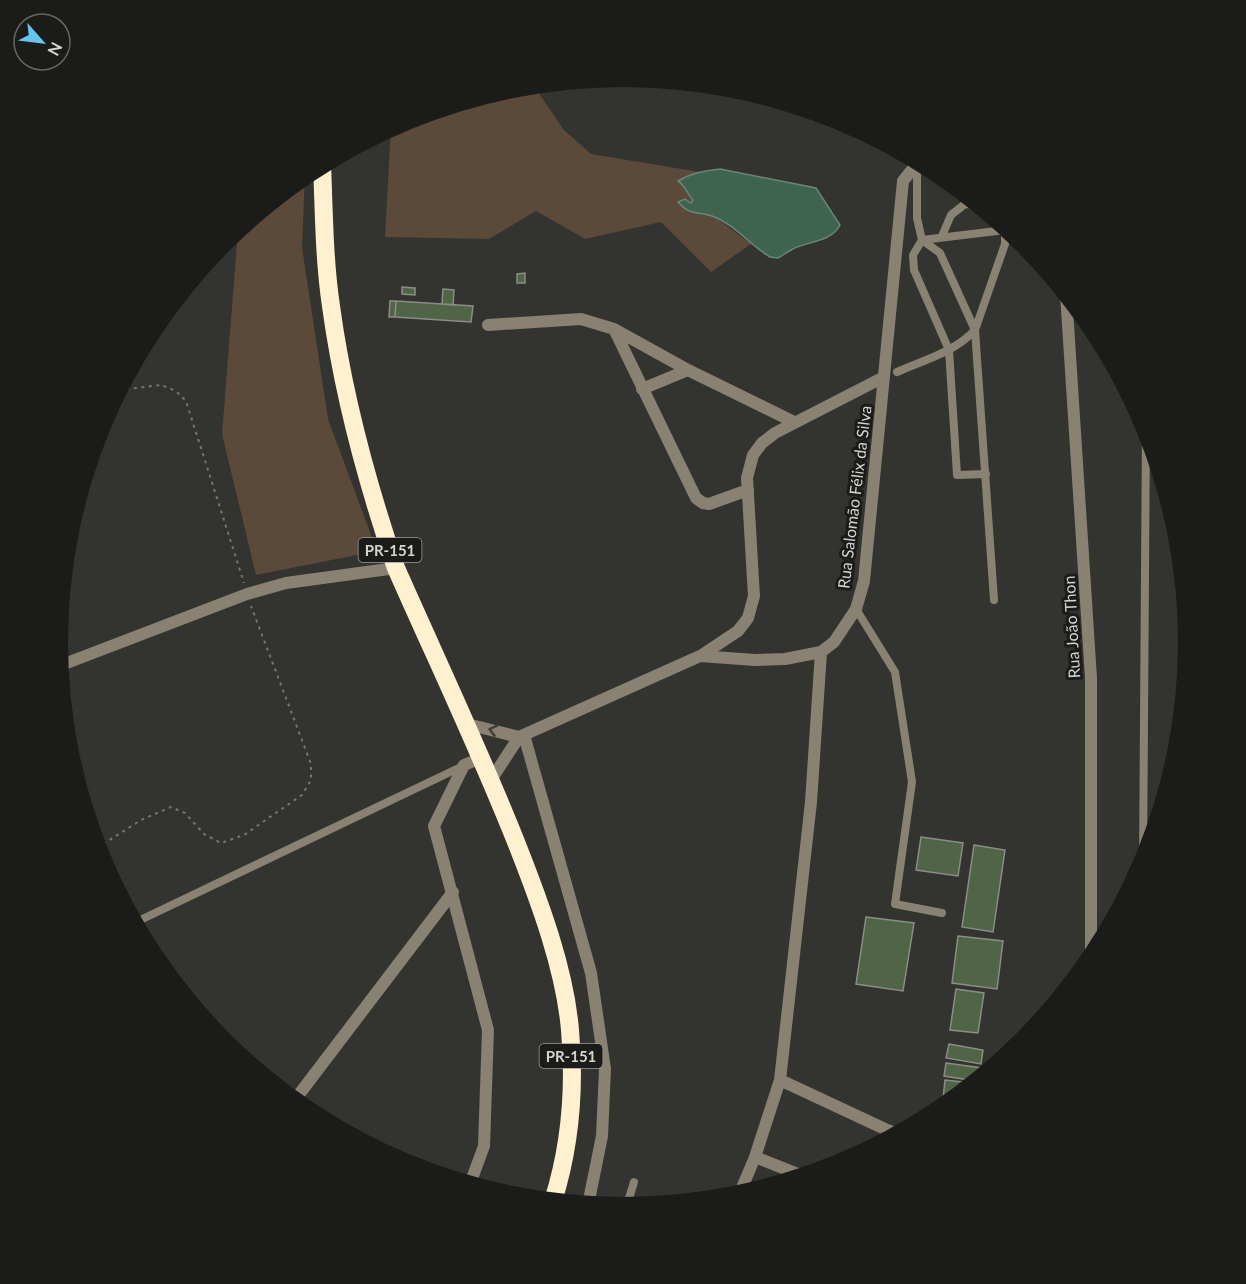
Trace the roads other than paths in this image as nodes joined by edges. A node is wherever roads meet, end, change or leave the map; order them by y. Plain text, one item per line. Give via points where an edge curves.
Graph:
1 (913, 168) edge
2 (918, 171) edge
3 (322, 175) edge
4 (965, 204) edge
5 (994, 228) edge
6 (942, 236) junction
7 (1005, 239) edge
8 (922, 240) junction
9 (1067, 308) edge
10 (488, 325) dead end
11 (614, 329) junction
12 (975, 330) junction
13 (949, 350) junction
14 (688, 370) junction
15 (897, 372) dead end
16 (884, 377) junction
17 (642, 389) junction
18 (794, 422) junction
19 (1146, 455) edge
20 (986, 474) junction
21 (748, 490) junction
22 (396, 568) junction
23 (994, 600) dead end
24 (856, 609) junction
25 (821, 652) junction
26 (700, 656) junction
27 (69, 662) edge
28 (466, 724) junction
29 (521, 736) junction
30 (482, 758) junction
31 (464, 765) junction
32 (491, 780) junction
33 (1143, 836) edge
34 (453, 892) junction
35 (942, 913) dead end
36 (142, 919) edge
37 (1091, 941) edge
38 (780, 1080) junction
39 (300, 1094) edge
40 (888, 1130) edge
41 (755, 1157) junction
42 (791, 1171) edge
43 (473, 1177) edge
44 (634, 1182) dead end
45 (744, 1184) edge
46 (555, 1193) edge
47 (590, 1196) edge
48 (629, 1198) edge

1 - 16 street, Rua Salomão Félix da Silva via 903,182
2 - 8 lane via 916,218
3 - 22 highway, PR-151 via 330,305 349,410
4 - 6 lane via 951,215
5 - 6 lane
6 - 8 lane
7 - 12 lane
8 - 12 lane via 940,253
8 - 13 lane via 913,255 914,270
9 - 37 street, Rua João Thon via 1091,678
10 - 11 street via 581,320
11 - 14 street
11 - 17 street
12 - 13 lane
12 - 20 lane
13 - 15 lane
13 - 20 lane via 957,475
14 - 17 street
14 - 18 street
16 - 18 street
16 - 24 street, Rua Salomão Félix da Silva via 864,581
17 - 21 street via 696,498 709,504
18 - 21 street via 762,443 753,455
19 - 33 lane
20 - 23 lane
21 - 26 street via 754,596 748,618 738,632
22 - 27 street via 286,583 247,594
22 - 28 highway, PR-151
24 - 25 street, Rua Salomão Félix da Silva via 834,642
24 - 35 lane via 896,672 912,782 895,904
25 - 26 street via 755,660
25 - 38 street via 811,802
26 - 29 street
29 -> 28 street
28 - 30 highway, PR-151
29 - 32 street
29 - 47 street via 591,973 605,1069 602,1136
30 - 31 street
30 - 32 highway, PR-151
31 - 34 street via 434,826
31 - 36 lane
32 - 46 highway, PR-151 via 543,913 570,1029 572,1093
34 - 39 street
34 - 43 street via 488,1030 484,1146
38 - 40 street
38 - 41 street
41 - 42 street
41 - 45 street
44 - 48 lane

